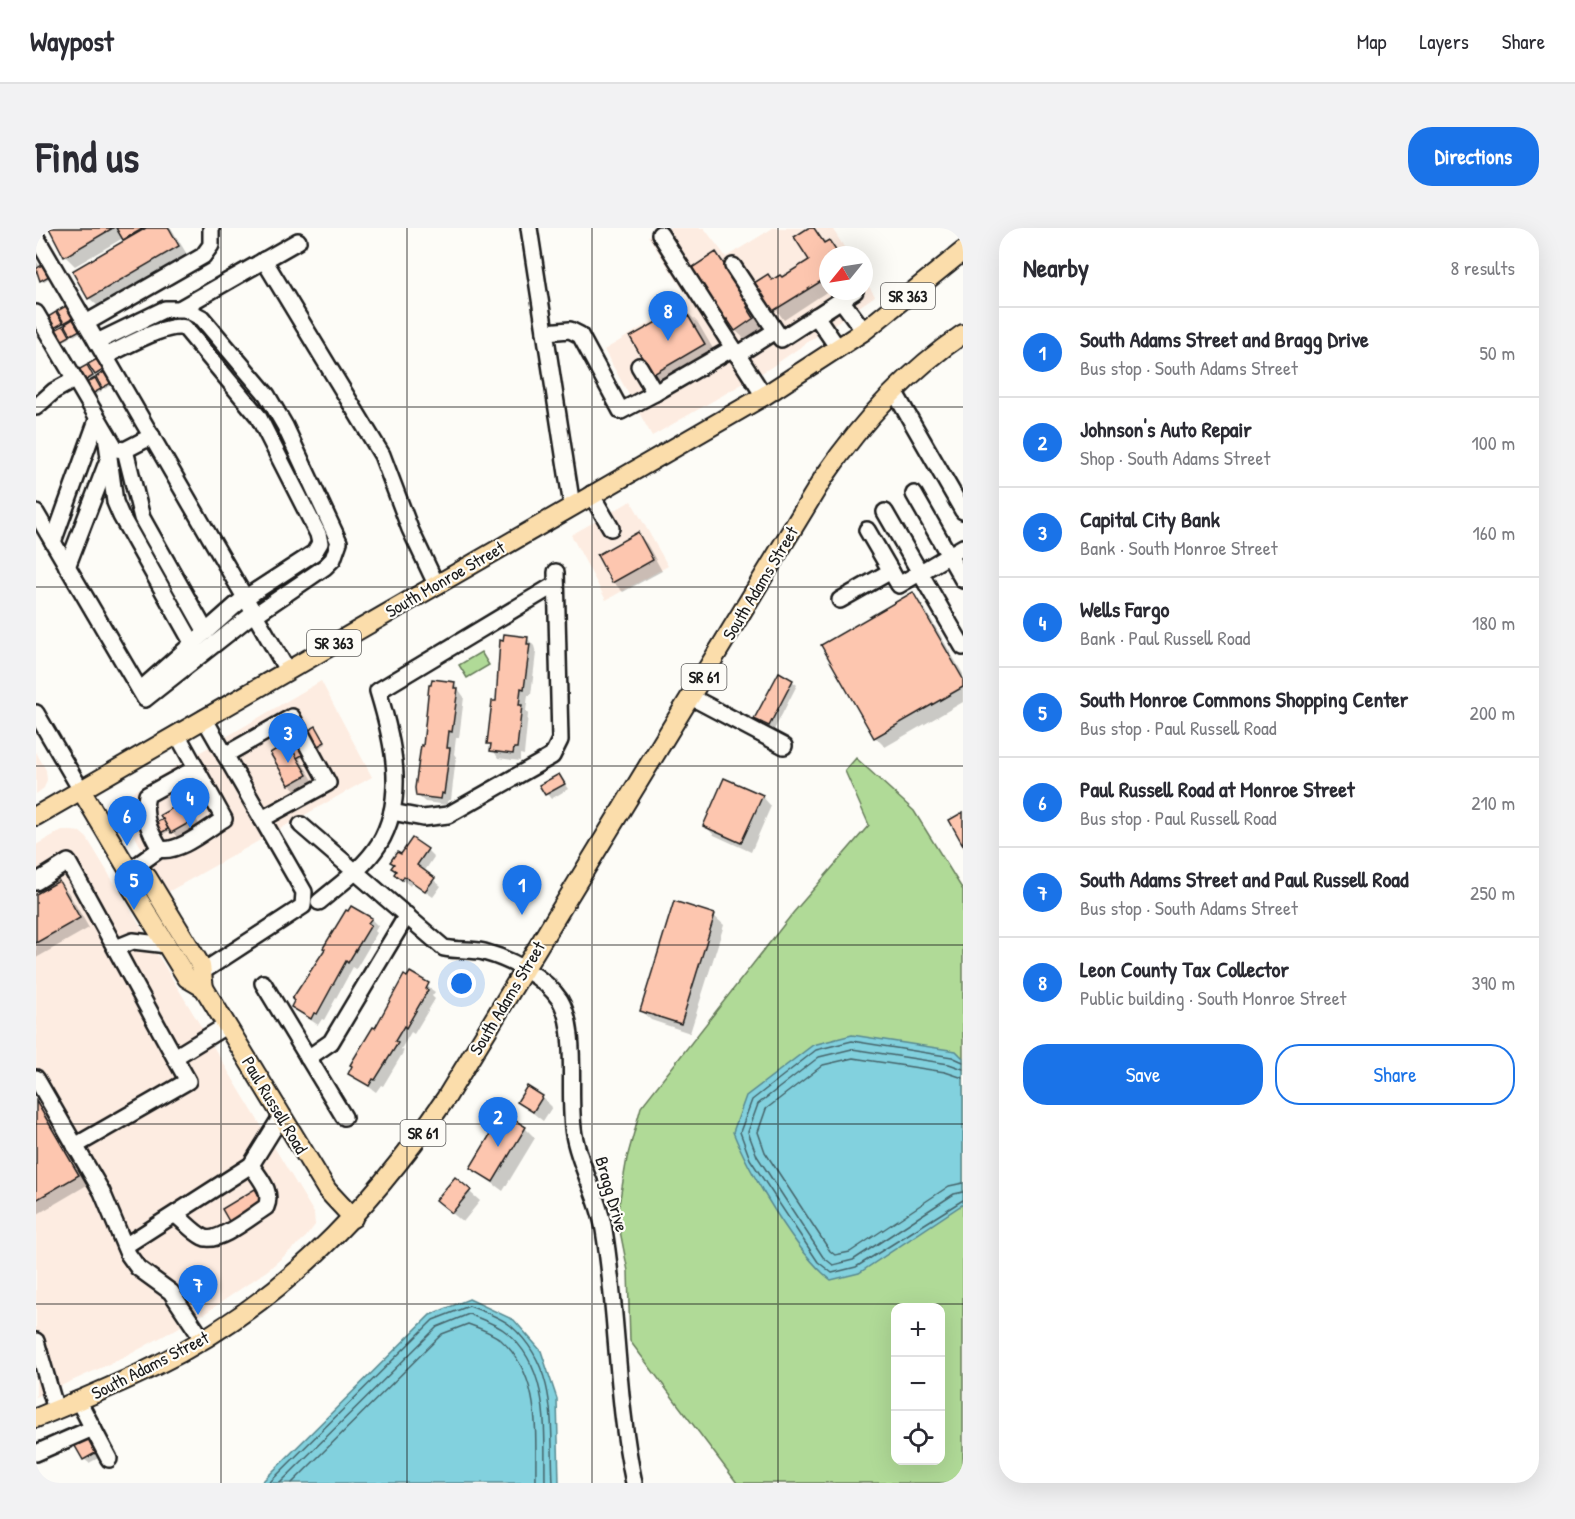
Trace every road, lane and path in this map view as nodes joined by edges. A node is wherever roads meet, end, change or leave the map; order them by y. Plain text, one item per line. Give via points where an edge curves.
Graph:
1 (211, 228) edge
2 (530, 228) edge
3 (660, 234) dead end
4 (36, 237) edge
5 (298, 241) dead end
6 (963, 251) edge
7 (264, 260) junction
8 (733, 266) dead end
9 (841, 300) joint
10 (181, 308) junction
11 (36, 313) edge
12 (816, 316) junction
13 (86, 323) junction
14 (775, 331) junction
15 (545, 332) junction
16 (963, 334) edge
17 (851, 339) junction
18 (97, 342) junction
19 (735, 351) junction
20 (105, 356) junction
21 (639, 366) dead end
22 (74, 380) junction
23 (894, 391) junction
24 (655, 393) junction
25 (764, 396) junction
26 (36, 407) edge
27 (97, 420) junction
28 (106, 435) junction
29 (152, 436) junction
30 (125, 450) junction
31 (109, 456) junction
32 (914, 494) dead end
33 (591, 495) junction
34 (572, 506) junction
35 (963, 511) edge
36 (885, 512) dead end
37 (36, 513) edge
38 (611, 528) dead end
39 (867, 530) dead end
40 (53, 542) junction
41 (963, 547) edge
42 (949, 555) junction
43 (67, 567) junction
44 (891, 571) junction
45 (920, 572) junction
46 (963, 580) edge
47 (436, 584) junction
48 (245, 598) junction
49 (840, 600) dead end
50 (255, 614) junction
51 (206, 632) junction
52 (193, 644) junction
53 (963, 648) edge
54 (287, 670) junction
55 (140, 690) junction
56 (691, 698) junction
57 (36, 713) edge
58 (204, 718) junction
59 (40, 730) edge
60 (177, 734) junction
61 (784, 746) dead end
62 (225, 755) junction
63 (196, 768) junction
64 (81, 790) junction
65 (392, 812) junction
66 (36, 816) edge
67 (262, 819) junction
68 (301, 825) dead end
69 (160, 849) junction
70 (129, 871) junction
71 (356, 872) junction
72 (36, 882) edge
73 (319, 902) dead end
74 (407, 915) junction
75 (166, 945) junction
76 (116, 948) junction
77 (524, 970) junction
78 (203, 980) junction
79 (263, 983) dead end
80 (226, 1025) junction
81 (175, 1057) junction
82 (308, 1058) junction
83 (36, 1078) edge
84 (282, 1115) junction
85 (344, 1117) dead end
86 (75, 1146) junction
87 (251, 1165) junction
88 (176, 1215) junction
89 (353, 1218) junction
90 (125, 1246) junction
91 (203, 1340) junction
92 (36, 1341) edge
93 (78, 1400) junction
94 (56, 1410) junction
95 (36, 1418) edge
96 (93, 1428) junction
97 (36, 1454) edge
98 (109, 1459) dead end
99 (634, 1483) edge

1 - 13 street via 211,245 203,256
2 - 15 street
3 - 19 street
4 - 13 street
5 - 7 street
6 - 17 main road, SR 363
7 - 10 street
7 - 47 street via 382,455
8 - 14 street
9 - 12 street
9 - 17 street
10 - 18 street via 153,314
10 - 50 street via 202,318 267,395 339,542 333,559 325,567
11 - 22 street
12 - 14 street via 781,339
12 - 17 street
13 - 18 street
14 - 19 street
15 - 24 street via 570,330 580,335 621,411
15 - 34 street
16 - 23 main road, SR 61
17 - 25 main road, South Monroe Street / SR 363
18 - 20 street
19 - 24 street
19 - 25 street
20 - 29 street
20 - 48 street via 178,326 185,328 263,424 320,543 314,553
21 - 24 street
22 - 26 street
22 - 27 street
23 - 35 street
23 - 56 main road, South Adams Street / SR 61 via 849,441 824,477
25 - 33 main road, South Monroe Street / SR 363
27 - 28 street
27 - 40 street
28 - 30 street via 116,449
28 - 31 street
29 - 30 street
29 - 48 street
30 - 51 street via 142,518
31 - 43 street
31 - 52 street via 121,516
32 - 42 street
33 - 34 main road, South Monroe Street / SR 363
33 - 38 street
34 - 47 main road, South Monroe Street / SR 363
36 - 45 street
37 - 40 street
39 - 44 street
40 - 43 street
41 - 42 street
42 - 45 street
42 - 46 street
43 - 55 street
44 - 45 street via 899,585
44 - 49 street
45 - 53 street
47 - 54 main road, South Monroe Street / SR 363
48 - 50 street
48 - 51 street
50 - 54 street
50 - 55 street via 145,699
51 - 52 street
52 - 55 street
54 - 58 main road, South Monroe Street / SR 363
56 - 61 street
56 - 77 main road, South Adams Street / SR 61
57 - 59 street, Paul Russell Road
58 - 60 main road, South Monroe Street / SR 363
58 - 62 street
59 - 64 street, Paul Russell Road
60 - 63 street
60 - 64 main road, South Monroe Street / SR 363
62 - 67 street
62 - 67 street via 292,717 328,783
63 - 69 street via 147,795 144,806 148,828
63 - 69 street via 224,819 176,847
64 - 66 main road, South Monroe Street
64 - 70 main road, Paul Russell Road
65 - 65 street via 423,818 448,815 552,756 560,740 556,578 378,692 395,776
65 - 71 street via 379,844
67 - 78 street via 304,892 303,906
68 - 71 street, Bragg Drive
69 - 70 street
70 - 75 main road, Paul Russell Road via 131,887
70 - 78 main road, Paul Russell Road via 147,877 201,966
71 - 73 street
71 - 74 street, Bragg Drive
72 - 76 street via 68,862
74 - 77 street, Bragg Drive via 444,948 482,951
74 - 82 street via 331,1042
75 - 76 street via 133,941
75 - 78 main road, Paul Russell Road via 187,978
76 - 81 street
77 - 89 main road, South Adams Street / SR 61 via 433,1118
77 - 99 street, Bragg Drive via 552,991 567,1017 574,1136 604,1227 625,1443
78 - 80 main road, Paul Russell Road
79 - 82 street
80 - 81 street
80 - 84 main road, Paul Russell Road
81 - 86 street via 188,1081
82 - 85 street
83 - 86 street
84 - 87 street
84 - 89 main road, Paul Russell Road via 327,1190
86 - 90 street via 102,1192
87 - 88 street
87 - 88 street via 268,1191 266,1207 211,1239
88 - 90 street
89 - 91 main road, South Adams Street via 273,1292
90 - 91 street via 138,1268 171,1292
91 - 93 main road, South Adams Street via 154,1367
92 - 94 street
93 - 94 main road, South Adams Street
93 - 96 street
94 - 95 main road, South Adams Street
96 - 97 street
96 - 98 street

